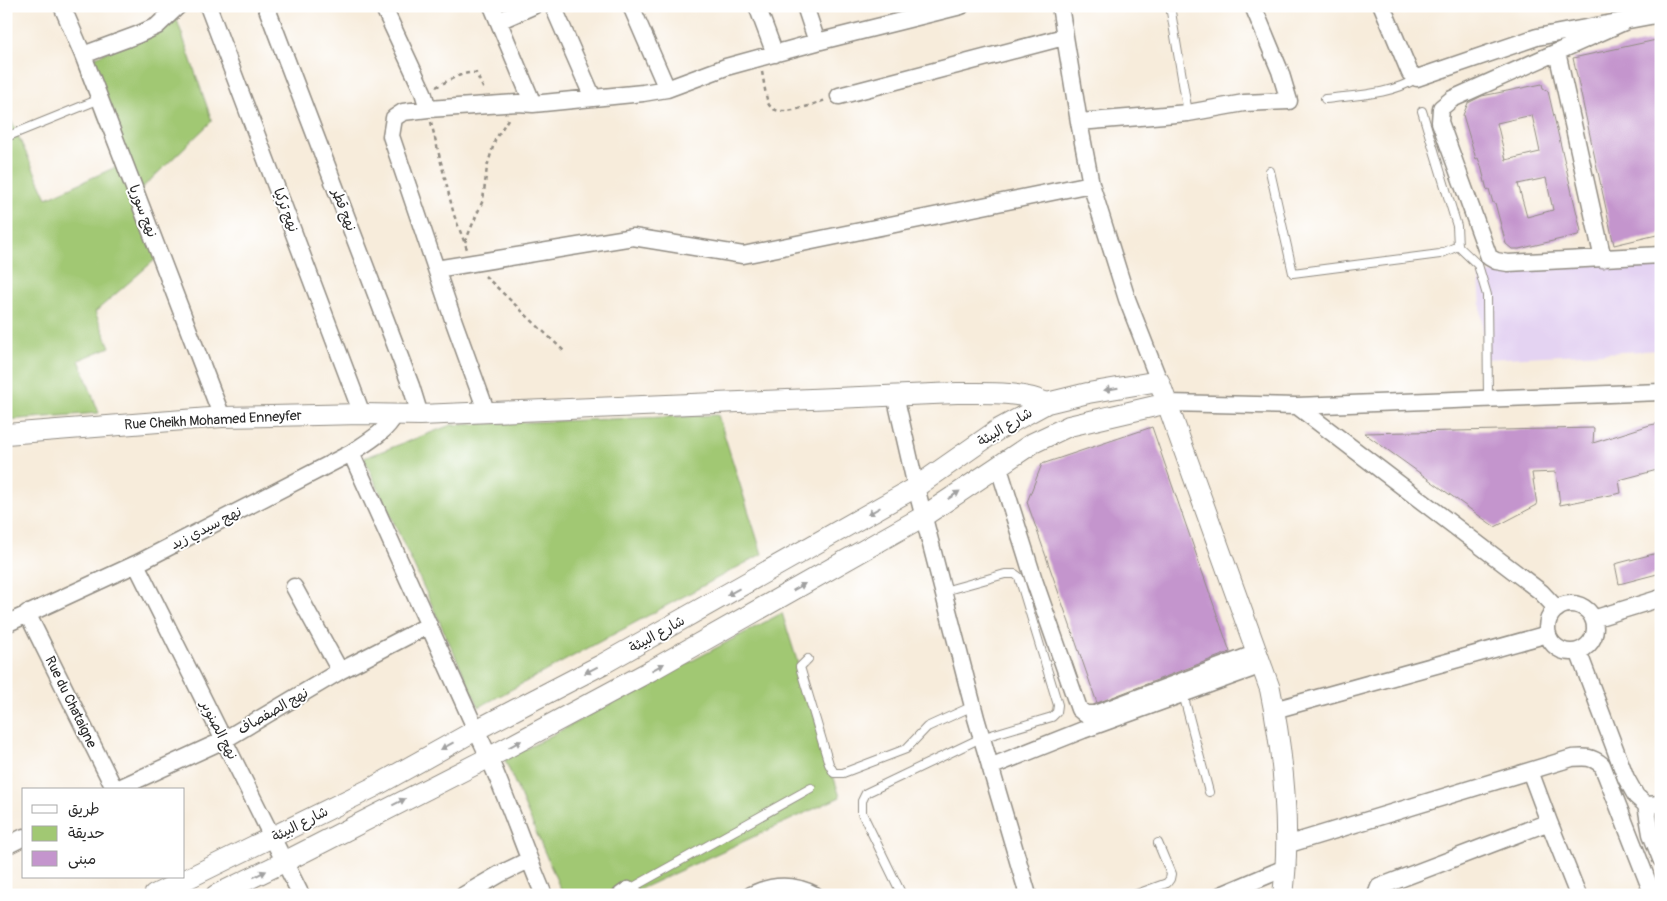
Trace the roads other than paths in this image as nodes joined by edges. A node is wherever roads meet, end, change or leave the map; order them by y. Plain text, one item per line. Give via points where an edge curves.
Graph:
1 (62, 6) edge
2 (178, 6) edge
3 (208, 6) edge
4 (266, 6) edge
5 (383, 6) edge
6 (533, 6) edge
7 (553, 6) edge
8 (631, 6) edge
9 (757, 6) edge
10 (805, 6) edge
11 (961, 6) edge
12 (1060, 6) edge
13 (1170, 6) edge
14 (1254, 6) edge
15 (1382, 6) edge
16 (1659, 12) edge
17 (495, 13) edge
18 (1624, 22) junction
19 (1064, 37) junction
20 (817, 42) junction
21 (1557, 52) junction
22 (775, 54) junction
23 (84, 55) junction
24 (1417, 78) junction
25 (667, 89) junction
26 (839, 96) road end
27 (593, 98) junction
28 (100, 99) junction
29 (1326, 99) dead end
30 (525, 103) junction
31 (428, 109) junction
32 (1422, 111) dead end
33 (1188, 113) junction
34 (1078, 122) junction
35 (6, 137) edge
36 (1270, 171) dead end
37 (1091, 184) junction
38 (1458, 246) junction
39 (1661, 255) edge
40 (1603, 259) junction
41 (436, 269) junction
42 (1159, 381) junction
43 (1661, 392) edge
44 (895, 395) junction
45 (1488, 399) junction
46 (1047, 402) junction
47 (1168, 403) junction
48 (1298, 406) junction
49 (487, 413) junction
50 (362, 414) junction
51 (395, 415) junction
52 (420, 415) junction
53 (222, 417) junction
54 (6, 434) edge
55 (351, 453) junction
56 (998, 465) junction
57 (916, 487) junction
58 (924, 516) junction
59 (136, 564) junction
60 (294, 587) dead end
61 (944, 591) junction
62 (1661, 598) edge
63 (1557, 609) junction
64 (28, 613) junction
65 (1593, 619) junction
66 (6, 624) edge
67 (429, 625) junction
68 (1548, 634) junction
69 (1578, 651) junction
70 (808, 659) dead end
71 (1260, 659) junction
72 (340, 672) junction
73 (1183, 694) junction
74 (972, 706) junction
75 (1274, 710) junction
76 (476, 730) junction
77 (981, 738) junction
78 (224, 740) junction
79 (490, 757) junction
80 (990, 767) junction
81 (1530, 771) junction
82 (114, 788) edge
83 (119, 788) edge
84 (811, 788) dead end
85 (1209, 792) dead end
86 (1653, 805) edge
87 (1549, 822) junction
88 (22, 838) edge
89 (273, 838) junction
90 (1158, 843) dead end
91 (1286, 845) junction
92 (6, 846) edge
93 (1661, 858) edge
94 (529, 860) junction
95 (286, 861) junction
96 (1287, 867) junction
97 (628, 893) edge
98 (154, 895) edge
99 (216, 895) edge
100 (301, 895) edge
101 (464, 895) edge
102 (544, 895) edge
103 (751, 895) edge
104 (815, 895) edge
105 (902, 895) edge
106 (1028, 895) edge
107 (1134, 895) edge
108 (1221, 895) edge
109 (1284, 895) edge
110 (1376, 895) edge
111 (1578, 895) edge
112 (1653, 895) edge

1 - 23 street, نهج سوريا
2 - 23 street via 157,26
3 - 50 street, نهج تركيا
4 - 52 street, نهج قطر
5 - 31 street
6 - 17 street
7 - 27 street
8 - 25 street
9 - 22 street
10 - 20 street
11 - 20 street
12 - 19 street
13 - 33 lane
14 - 33 street via 1290,101 1244,103
15 - 24 street via 1410,73
16 - 18 street
17 - 30 street
18 - 21 street
18 - 24 street via 1538,37
19 - 26 street
19 - 34 street
20 - 22 street
21 - 40 street
21 - 40 street via 1452,99 1441,108 1440,122 1489,257 1508,263
22 - 25 street via 726,67
23 - 28 street, نهج سوريا
24 - 29 lane via 1392,90
25 - 27 street
27 - 30 street
28 - 35 lane
28 - 53 street, نهج سوريا
30 - 31 street
31 - 41 street via 403,112 394,118 391,136
32 - 38 lane via 1457,226
33 - 34 street
34 - 37 street
36 - 38 lane via 1293,273 1440,254
37 - 41 street via 743,255 632,237
37 - 42 street via 1127,299
38 - 45 lane via 1478,265 1487,295
39 - 40 street
41 - 49 street
42 -> 46 street, شارع البيئة
42 - 47 street
43 - 45 street
44 - 46 street, Rue Cheikh Mohamed Enneyfer via 1009,394
44 - 49 street, Rue Cheikh Mohamed Enneyfer
44 - 57 street
45 - 48 street
46 - 57 street, شارع البيئة via 999,430
47 - 48 street
47 - 56 street, شارع البيئة via 1069,426
47 - 71 street
48 - 63 street via 1541,592
49 - 52 street, Rue Cheikh Mohamed Enneyfer
50 - 51 street, Rue Cheikh Mohamed Enneyfer
50 - 53 street, Rue Cheikh Mohamed Enneyfer
51 - 52 street, Rue Cheikh Mohamed Enneyfer
51 - 55 street, نهج سيدي زيد via 382,432
53 - 54 street, Rue Cheikh Mohamed Enneyfer
55 - 59 street, نهج سيدي زيد
55 - 67 street
58 -> 56 street, شارع البيئة
56 - 71 street via 1079,709 1085,714 1095,714
57 - 58 street
57 -> 76 street, شارع البيئة via 603,664
58 - 61 street
79 -> 58 street, شارع البيئة via 652,670
59 - 64 street, نهج سيدي زيد
59 - 78 street, نهج الصنوبر
60 - 72 street
61 - 74 street
61 - 77 lane via 1005,574 1019,577 1058,705 1052,717
62 - 65 street
63 - 65 street via 1577,605
63 - 68 street via 1548,620
64 - 66 street, نهج سيدي زيد
64 - 82 street, Rue du Chataigne
65 - 69 street via 1594,634 1586,647
67 - 72 street, نهج الصفصاف
67 - 76 street
68 - 69 street via 1556,647
68 - 75 street
69 - 86 street via 1626,778 1636,796
70 - 74 lane via 800,667 834,772 843,773 906,749 927,727
71 - 73 street
71 - 75 street
72 - 78 street, نهج الصفصاف
73 - 80 street
73 - 85 lane
74 - 77 street
75 - 91 street
76 - 79 street
76 -> 89 street, شارع البيئة
77 - 80 street
77 - 105 lane via 866,793 862,813
78 - 83 street, نهج الصفصاف
78 - 89 street, نهج الصنوبر
79 - 94 street
95 -> 79 street, شارع البيئة
80 - 106 street
81 - 87 street
81 - 91 street
81 - 112 street via 1583,757 1602,765
84 - 97 lane
86 - 93 street via 1651,834
87 - 110 street via 1379,886
87 - 111 street
88 - 92 street
89 - 95 street, نهج الصنوبر
89 - 98 street, شارع البيئة
90 - 107 lane via 1171,874 1170,879
91 - 96 street
94 - 101 street
94 - 102 street
99 -> 95 street, شارع البيئة
95 - 100 street, نهج الصنوبر
96 - 108 street
96 - 109 street
103 - 104 street via 779,886 802,888

